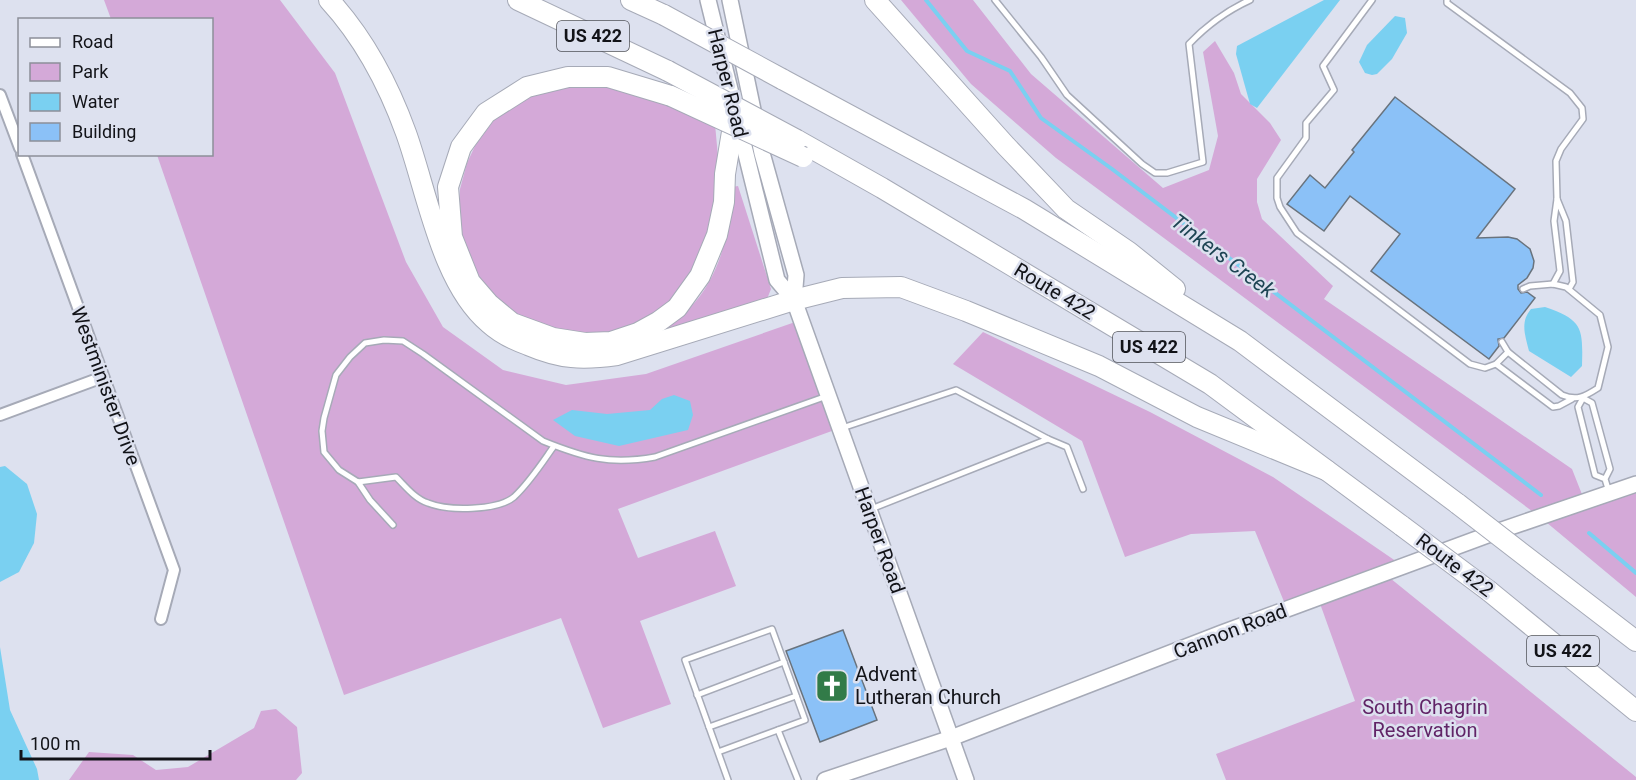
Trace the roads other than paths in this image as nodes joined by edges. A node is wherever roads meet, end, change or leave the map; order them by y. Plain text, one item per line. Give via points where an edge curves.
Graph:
1 (329, 0) edge
2 (518, 0) edge
3 (631, 0) edge
4 (708, 0) edge
5 (730, 0) edge
6 (875, 0) edge
7 (995, 0) edge
8 (1250, 0) edge
9 (1372, 0) edge
10 (1447, 0) edge
11 (0, 95) edge
12 (735, 114) junction
13 (18, 143) edge
14 (800, 148) junction
15 (23, 156) edge
16 (1557, 199) junction
17 (1553, 284) junction
18 (1523, 289) dead end
19 (1569, 289) junction
20 (794, 300) junction
21 (1240, 341) junction
22 (1502, 342) dead end
23 (1508, 352) junction
24 (1496, 364) junction
25 (103, 377) junction
26 (829, 396) junction
27 (1583, 398) junction
28 (1572, 399) junction
29 (0, 416) edge
30 (840, 428) junction
31 (1048, 439) junction
32 (554, 446) junction
33 (1326, 470) junction
34 (358, 482) junction
35 (1636, 484) edge
36 (1607, 486) junction
37 (1083, 489) dead end
38 (869, 509) junction
39 (393, 525) dead end
40 (161, 619) dead end
41 (1636, 640) edge
42 (784, 662) junction
43 (697, 694) junction
44 (796, 696) junction
45 (1636, 711) edge
46 (709, 727) junction
47 (778, 729) junction
48 (951, 738) junction
49 (718, 752) junction
50 (728, 780) edge
51 (798, 780) edge
52 (825, 780) edge
53 (966, 780) edge

1 - 20 highway via 368,54 390,95 406,132 449,269 470,303 511,339 566,358 589,359 617,355
2 - 14 highway, US 422, bridge via 668,71
3 - 21 highway, US 422, bridge via 1024,209
4 - 12 street, Harper Road
5 - 20 street, Harper Road via 762,153 796,275
6 - 21 highway via 1066,209 1129,252
7 - 8 lane via 1067,95 1155,173 1203,162 1189,44 1224,13
9 - 24 lane via 1323,66 1334,90 1306,123 1306,138 1277,178 1277,198 1297,233 1470,364 1485,368
10 - 16 lane via 1570,93 1582,108 1583,119 1556,161
11 - 13 street
12 - 14 highway, bridge via 725,174 724,202 717,235 700,276 677,308 658,322 611,342 553,338 512,324 470,282 452,237 448,187 461,147 486,113 527,87 568,77 608,77 672,96
12 - 20 street, Harper Road via 777,280
14 - 33 highway, Route 422 / US 422 via 882,189 1210,384
15 - 25 street, Westminister Drive
16 - 17 lane via 1554,221 1560,271
16 - 19 lane via 1566,221 1573,282
17 - 18 lane
17 - 19 lane
19 - 27 lane via 1600,315 1608,347 1598,388
20 - 26 street, Harper Road
20 - 33 highway via 842,288 901,287 1099,366 1197,417
21 - 41 highway, US 422, bridge
22 - 23 lane
23 - 24 lane
23 - 28 lane
24 - 28 lane via 1553,407
25 - 29 street
25 - 40 street, Westminister Drive via 174,570
26 - 30 street, Harper Road
26 - 32 lane via 634,461 599,460
27 - 28 lane
27 - 36 lane via 1592,403 1610,469
27 - 36 lane via 1578,407 1595,475
30 - 31 lane via 956,390
30 - 38 street, Harper Road
31 - 37 lane via 1067,447
31 - 38 lane
32 - 34 lane via 512,499 483,508 427,503 396,477
32 - 34 lane via 403,341 365,343 336,375 322,431 324,452 339,470
33 - 45 highway, Route 422 / US 422, bridge via 1490,591
34 - 39 lane
35 - 36 street, Cannon Road
36 - 48 street, Cannon Road via 1483,537
38 - 48 street, Harper Road
42 - 43 lane
42 - 43 lane via 772,629 685,660
42 - 44 lane
43 - 46 lane
44 - 46 lane
44 - 47 lane via 805,720
46 - 49 lane
47 - 49 lane
47 - 51 lane
48 - 52 street, Cannon Road
48 - 53 street, Harper Road
49 - 50 lane

